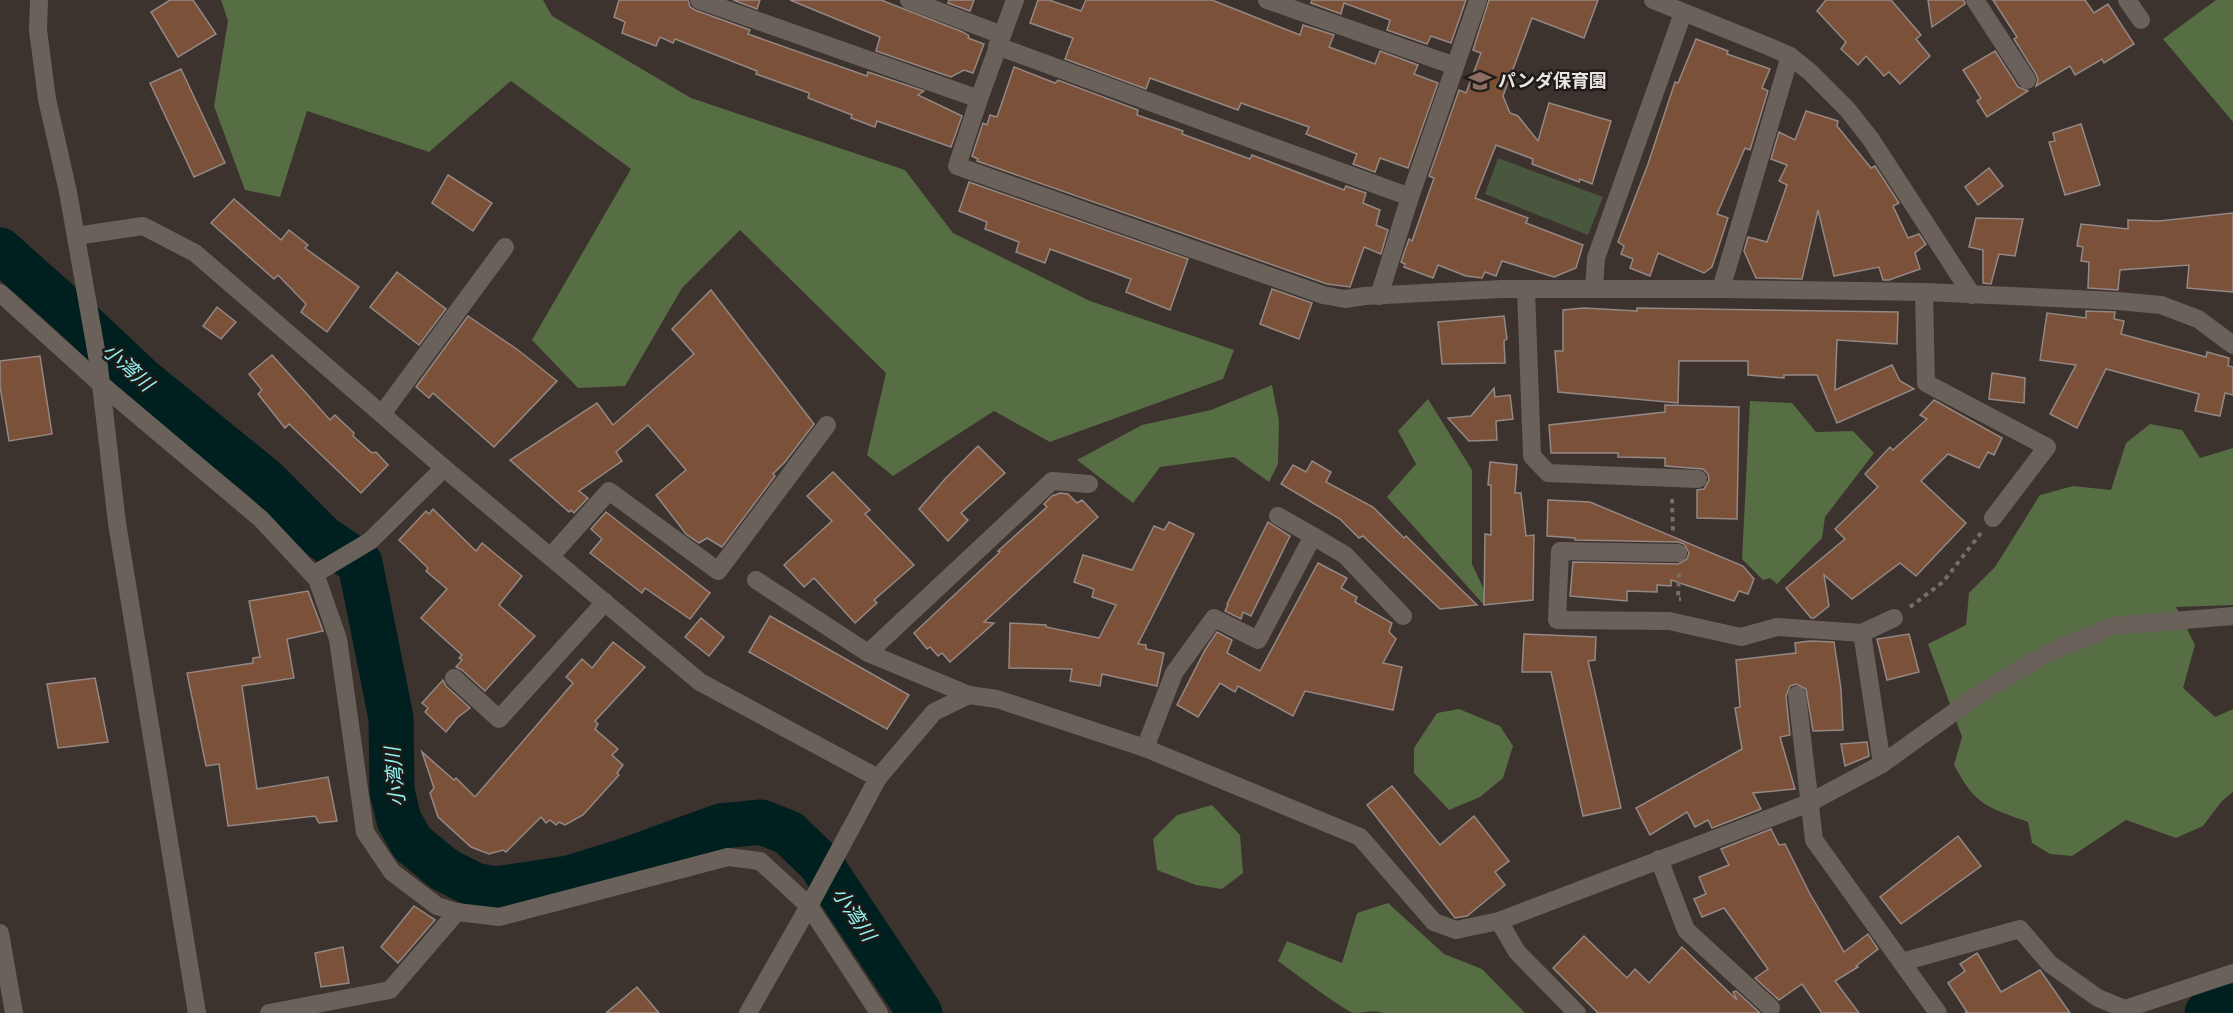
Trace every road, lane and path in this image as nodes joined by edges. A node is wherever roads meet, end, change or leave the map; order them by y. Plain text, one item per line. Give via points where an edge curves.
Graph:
1 (39, 0) edge
2 (699, 0) edge
3 (909, 0) edge
4 (1015, 0) edge
5 (1266, 0) edge
6 (1478, 0) edge
7 (1653, 0) edge
8 (1975, 0) edge
9 (2127, 0) edge
10 (1683, 13) junction
11 (2141, 20) dead end
12 (1000, 41) junction
13 (1790, 57) junction
14 (1455, 66) junction
15 (2027, 80) dead end
16 (979, 99) junction
17 (1410, 197) junction
18 (76, 236) junction
19 (505, 247) dead end
20 (1594, 288) junction
21 (1721, 289) junction
22 (1526, 290) junction
23 (1924, 292) junction
24 (0, 293) edge
25 (1972, 295) junction
26 (1379, 296) junction
27 (2233, 345) edge
28 (101, 376) junction
29 (382, 414) junction
30 (827, 425) dead end
31 (444, 468) junction
32 (1672, 478) junction
33 (1698, 479) dead end
34 (1089, 484) dead end
35 (1278, 516) dead end
36 (1993, 518) joint
37 (1313, 536) junction
38 (1678, 553) junction
39 (551, 556) junction
40 (313, 575) junction
41 (756, 580) dead end
42 (605, 602) junction
43 (1689, 602) dead end
44 (1403, 616) dead end
45 (2233, 616) edge
46 (1894, 618) joint
47 (1862, 633) junction
48 (868, 653) junction
49 (454, 678) dead end
50 (969, 695) junction
51 (1797, 695) dead end
52 (1145, 748) junction
53 (1882, 764) junction
54 (878, 778) junction
55 (1809, 803) junction
56 (1659, 859) junction
57 (811, 903) junction
58 (457, 912) junction
59 (1499, 921) junction
60 (0, 933) edge
61 (1902, 962) junction
62 (2233, 973) edge
63 (1771, 1008) dead end
64 (14, 1013) edge
65 (197, 1013) edge
66 (269, 1013) edge
67 (748, 1013) edge
68 (879, 1013) edge
69 (1577, 1013) edge
70 (1938, 1013) edge

1 - 18 street via 38,30 47,99
2 - 16 street
3 - 12 street
4 - 12 street
5 - 14 street
6 - 14 street
7 - 10 street
8 - 15 street
9 - 11 street
10 - 13 street
10 - 20 street via 1596,258
12 - 16 street
12 - 17 street
13 - 21 street
13 - 25 street via 1848,109
14 - 17 street
16 - 26 street via 957,166 1323,295 1346,299
17 - 26 street
18 - 28 street
18 - 29 street via 143,226 195,254
19 - 29 street
20 - 21 street
20 - 22 street
21 - 23 street
22 - 26 street
22 - 32 street via 1532,456 1548,473
23 - 25 street
23 - 36 street via 1926,383 2047,447
24 - 28 street
25 - 27 street via 2161,305 2198,319
28 - 40 street via 261,519
28 - 65 street via 117,523
29 - 31 street
30 - 39 street via 718,571 609,491
31 - 39 street
31 - 40 street via 370,541
32 - 33 street
32 - 38 path via 1672,529
34 - 48 street via 1052,481
35 - 37 street
36 - 46 path via 1943,582
37 - 44 street via 1345,555
37 - 52 street via 1257,640 1214,618 1174,673
38 - 43 path via 1678,599
38 - 47 street via 1560,551 1557,620 1669,621 1741,637 1777,627
39 - 42 street
40 - 58 street via 338,639 365,832 392,872 437,906
41 - 48 street
42 - 49 street via 499,719
42 - 54 street via 700,682
45 - 53 street via 2114,626 2050,652 1982,692
46 - 47 street
47 - 53 street
48 - 50 street
50 - 52 street via 997,699
50 - 54 street via 934,712
51 - 55 street
52 - 59 street via 1360,837 1434,922 1456,930
53 - 55 street
54 - 57 street
55 - 56 street
55 - 61 street via 1814,840
56 - 59 street
56 - 63 street via 1686,930
57 - 58 street via 760,861 728,857 499,917
57 - 67 street
57 - 68 street
58 - 66 street via 390,990
59 - 69 street via 1517,952
60 - 64 street
61 - 62 street via 2020,928 2050,964 2097,998 2125,1009
61 - 70 street

